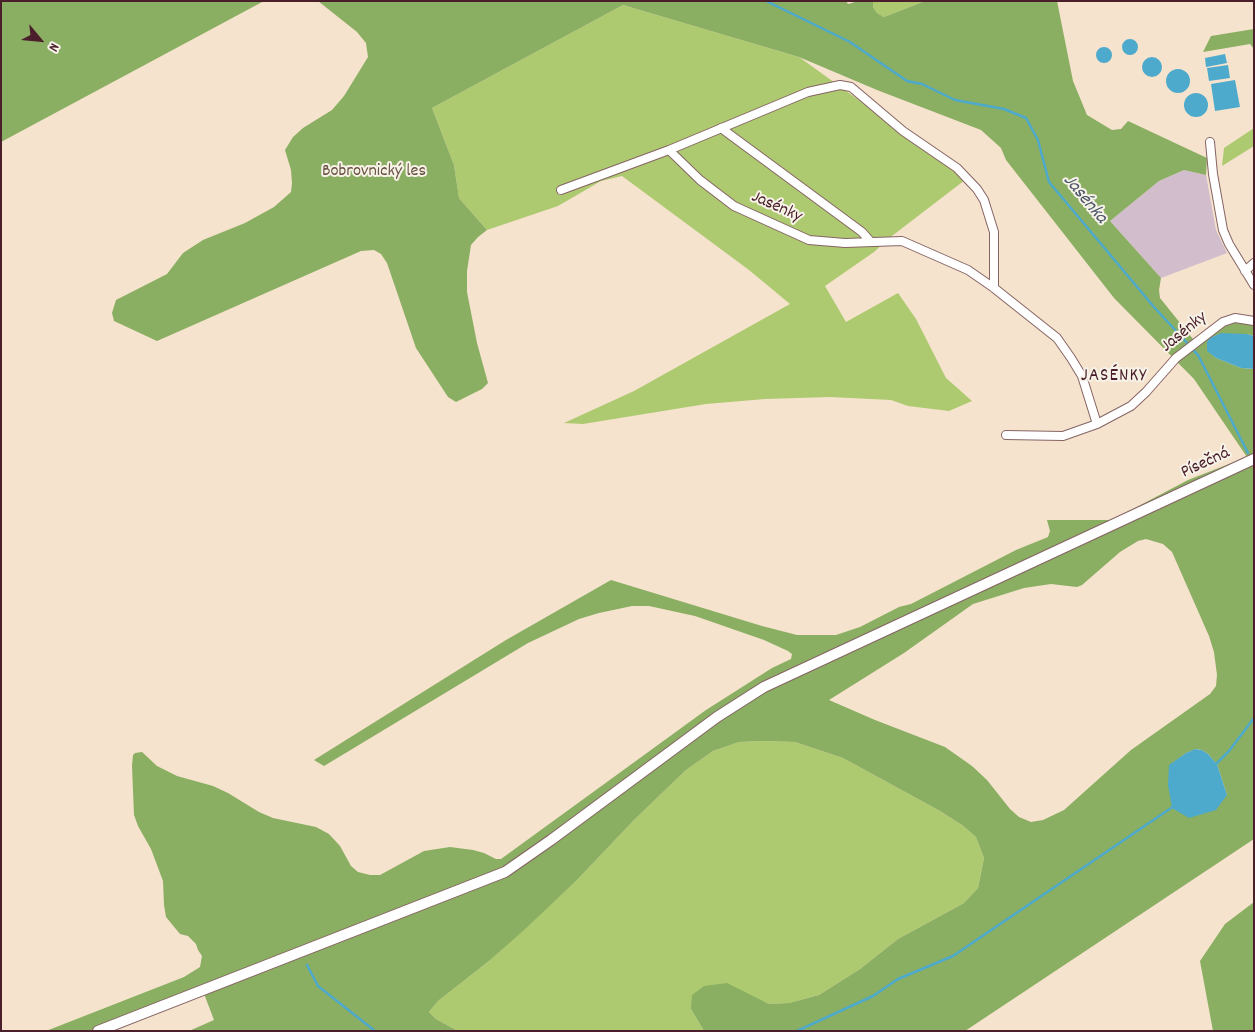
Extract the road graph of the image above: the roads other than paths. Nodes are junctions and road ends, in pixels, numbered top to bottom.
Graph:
1 (721, 128) junction
2 (1210, 142) dead end
3 (669, 150) junction
4 (561, 190) dead end
5 (870, 241) junction
6 (1254, 262) edge
7 (1245, 271) junction
8 (1254, 285) edge
9 (994, 288) junction
10 (1254, 321) edge
11 (1097, 424) junction
12 (1006, 435) dead end
13 (1254, 459) edge
14 (98, 1031) edge

1 - 3 street
1 - 5 street
1 - 9 street
2 - 7 street
3 - 4 street
3 - 5 street, Jasénky
5 - 9 street, Jasénky
6 - 7 street
7 - 8 street
9 - 11 street, Jasénky
10 - 11 street, Jasénky
11 - 12 street, Jasénky
13 - 14 street, Písečná

